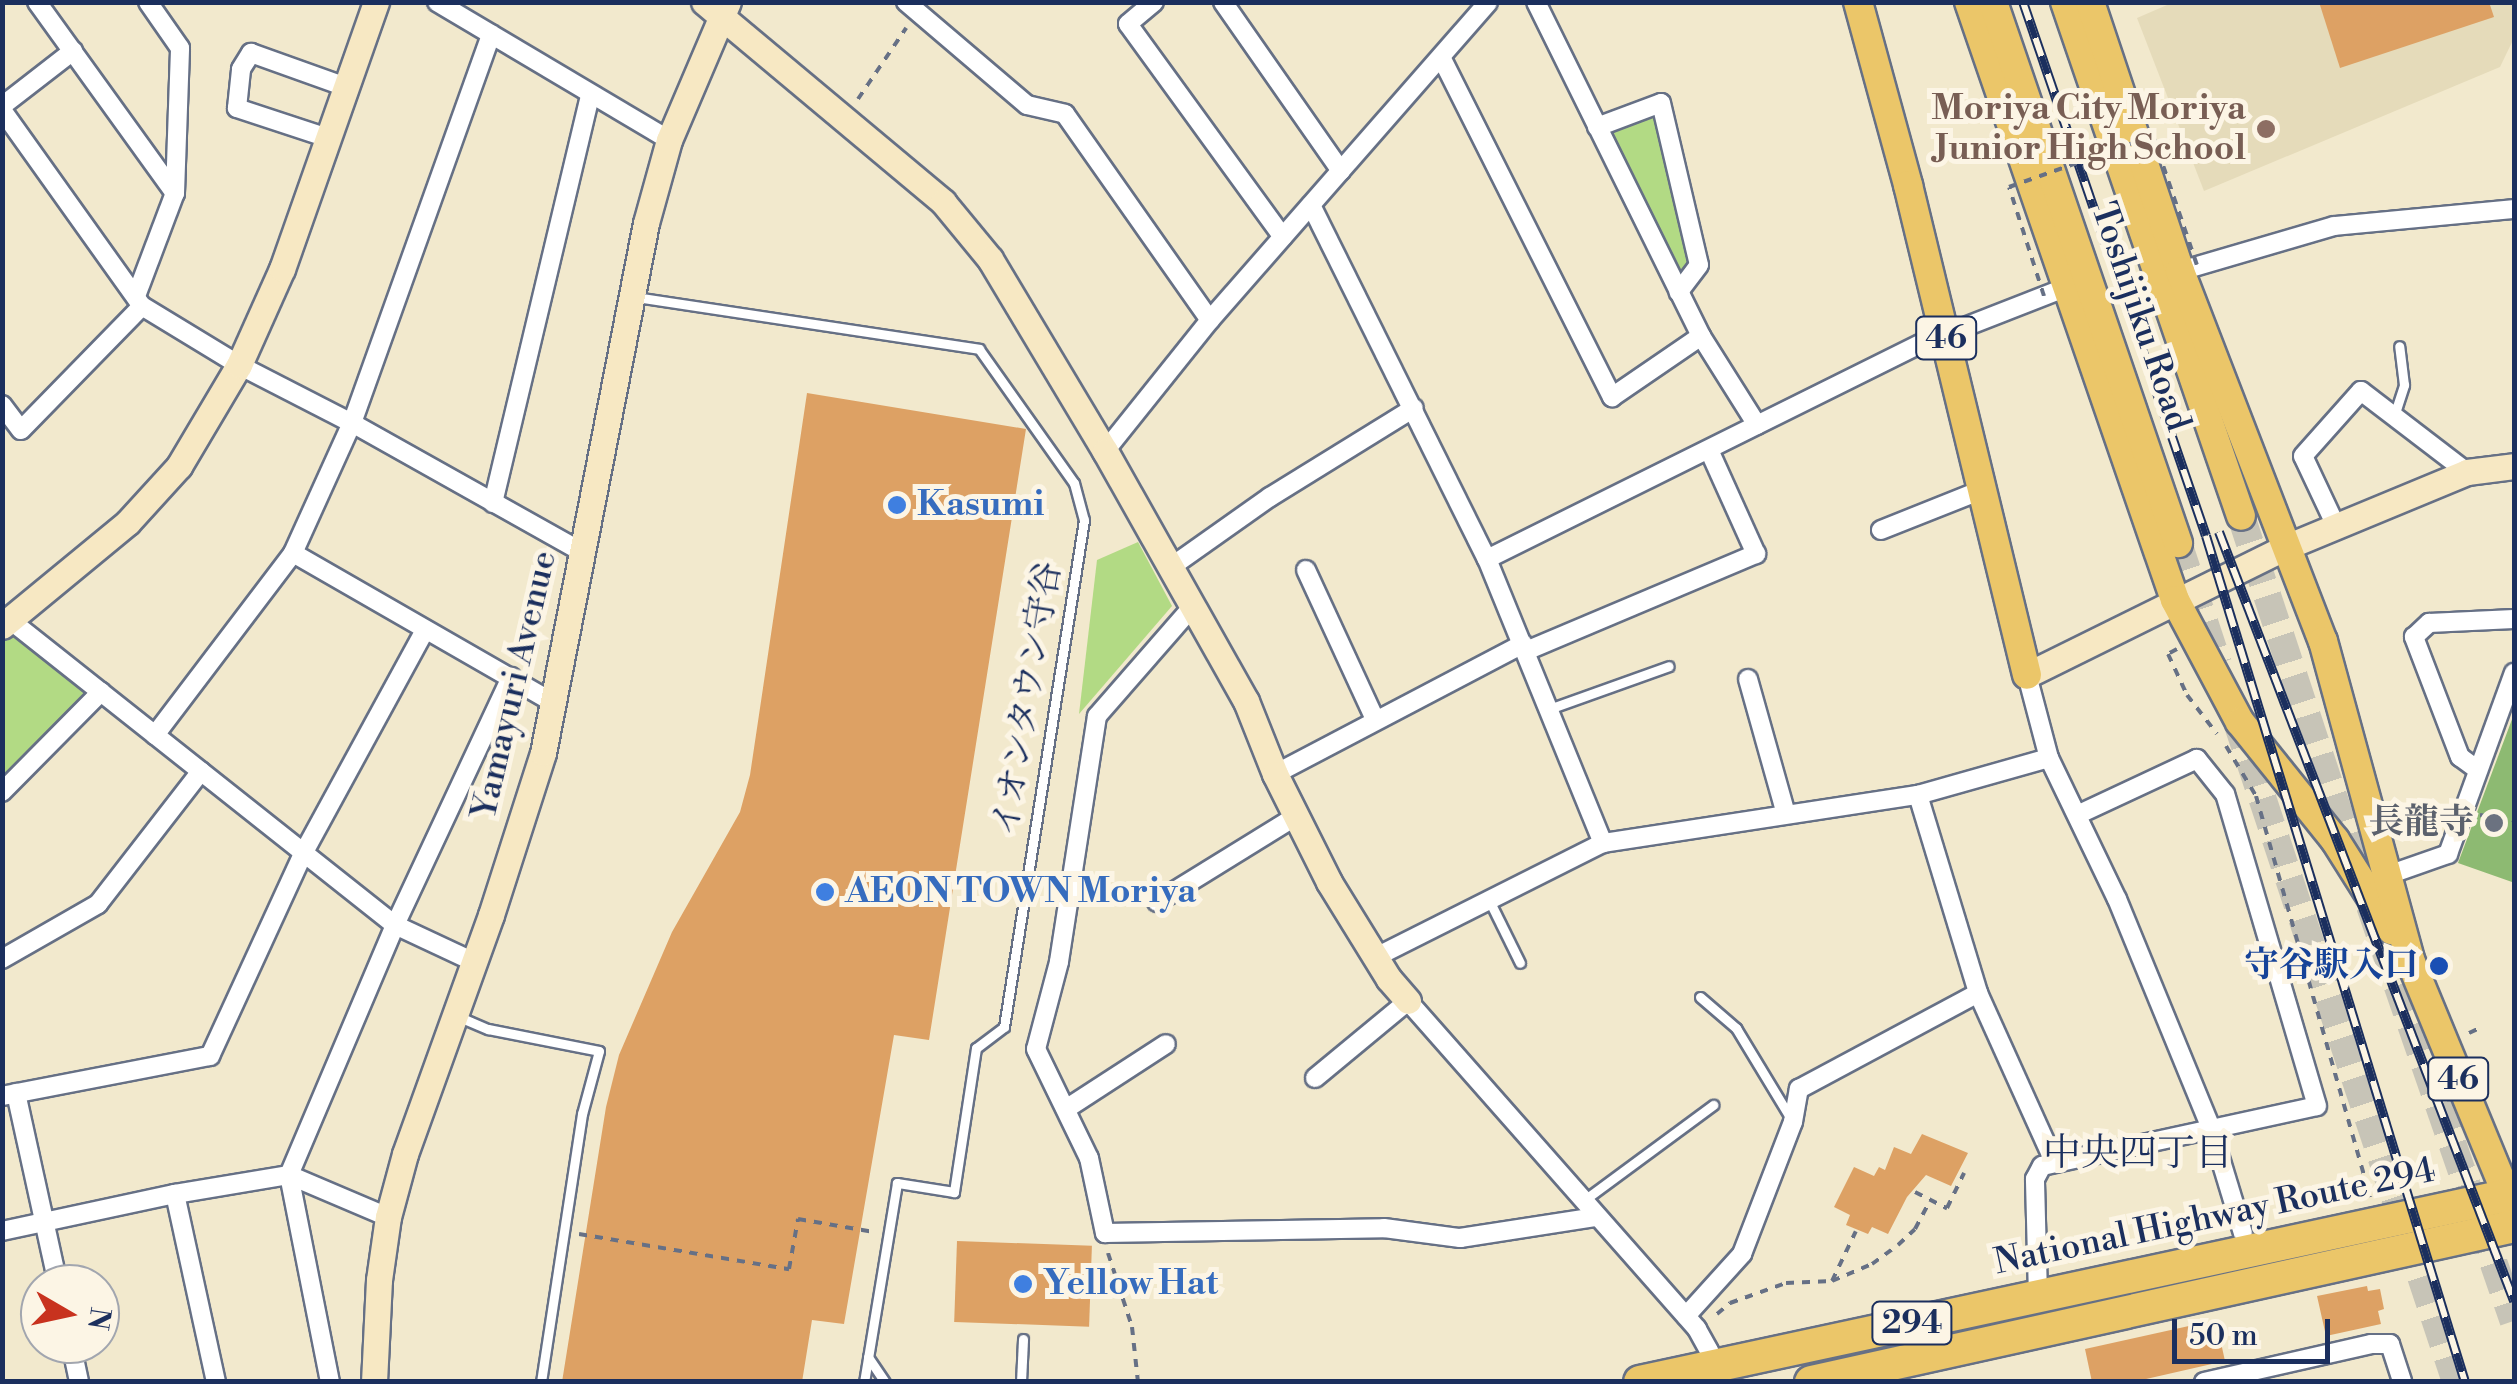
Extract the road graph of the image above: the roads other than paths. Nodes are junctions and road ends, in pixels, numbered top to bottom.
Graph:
1 (38, 2) edge
2 (148, 2) edge
3 (376, 2) edge
4 (437, 2) edge
5 (1154, 2) edge
6 (1223, 2) edge
7 (1488, 2) edge
8 (1536, 2) edge
9 (1858, 2) edge
10 (1968, 2) edge
11 (1993, 2) edge
12 (2065, 2) edge
13 (2090, 2) edge
14 (717, 7) edge
15 (911, 7) edge
16 (492, 34) junction
17 (72, 51) junction
18 (1441, 57) junction
19 (346, 87) junction
20 (590, 96) junction
21 (2, 108) edge
22 (1597, 126) junction
23 (328, 138) junction
24 (670, 140) junction
25 (1341, 170) junction
26 (175, 193) junction
27 (1311, 204) junction
28 (2514, 209) edge
29 (1283, 237) junction
30 (2189, 268) junction
31 (1679, 292) junction
32 (2055, 292) junction
33 (628, 296) junction
34 (139, 301) junction
35 (1210, 320) junction
36 (1701, 336) junction
37 (1946, 338) junction
38 (2399, 346) dead end
39 (239, 365) junction
40 (2, 405) edge
41 (1414, 408) junction
42 (2394, 416) junction
43 (352, 423) junction
44 (1757, 425) junction
45 (1105, 450) junction
46 (1710, 452) junction
47 (2514, 466) edge
48 (2467, 472) junction
49 (1984, 489) junction
50 (494, 503) junction
51 (2241, 516) tunnel mouth
52 (2336, 526) junction
53 (1881, 530) dead end
54 (2178, 542) tunnel mouth
55 (2286, 547) junction
56 (294, 552) junction
57 (582, 552) junction
58 (1487, 559) junction
59 (1171, 568) junction
60 (1306, 570) dead end
61 (2176, 600) junction
62 (1192, 606) junction
63 (2514, 619) edge
64 (6, 623) edge
65 (425, 630) junction
66 (1524, 647) junction
67 (1669, 666) dead end
68 (2514, 673) edge
69 (2027, 675) junction
70 (511, 677) junction
71 (1748, 679) dead end
72 (101, 692) junction
73 (554, 703) junction
74 (1549, 709) junction
75 (1374, 719) junction
76 (155, 735) junction
77 (2049, 758) junction
78 (2478, 770) junction
79 (201, 771) junction
80 (1275, 774) junction
81 (2, 792) edge
82 (1918, 795) junction
83 (1786, 814) junction
84 (2077, 815) junction
85 (1296, 816) junction
86 (1603, 843) junction
87 (304, 852) junction
88 (2388, 875) junction
89 (1488, 898) junction
90 (1156, 902) dead end
91 (395, 925) junction
92 (1378, 956) junction
93 (2, 959) edge
94 (474, 962) junction
95 (2411, 962) junction
96 (1520, 963) dead end
97 (1978, 993) junction
98 (1700, 997) dead end
99 (1408, 1001) junction
100 (455, 1015) junction
101 (1166, 1044) dead end
102 (1315, 1078) dead end
103 (9, 1094) edge
104 (1713, 1105) dead end
105 (1066, 1109) junction
106 (1794, 1122) junction
107 (2212, 1128) junction
108 (2054, 1161) junction
109 (288, 1176) junction
110 (175, 1194) junction
111 (1583, 1201) junction
112 (2513, 1207) edge
113 (1596, 1216) junction
114 (388, 1217) junction
115 (44, 1222) junction
116 (2, 1231) edge
117 (2243, 1233) dead end
118 (53, 1264) edge
119 (2038, 1296) junction
120 (1691, 1322) junction
121 (1023, 1339) dead end
122 (868, 1357) junction
123 (1708, 1374) edge
124 (216, 1382) edge
125 (330, 1382) edge
126 (374, 1382) edge
127 (541, 1382) edge
128 (864, 1382) edge
129 (885, 1382) edge
130 (1021, 1382) edge
131 (1640, 1382) edge
132 (1811, 1382) edge
133 (2204, 1382) edge
134 (2402, 1382) edge

1 - 17 street
2 - 26 street
3 - 19 street
4 - 16 street
5 - 29 street
6 - 25 street
7 - 18 street
8 - 22 street
9 - 37 main road, 46
10 - 32 main road, 46
11 - 54 main road, Toshijiku Road
12 - 51 main road, Toshijiku Road
13 - 30 main road, 46
14 - 24 street, Yamayuri Avenue
14 - 45 street
15 - 35 street
16 - 20 street
16 - 43 street
17 - 21 street
17 - 26 street
18 - 25 street
18 - 36 street
19 - 23 street
19 - 23 street
20 - 24 street
20 - 50 street
21 - 34 street
22 - 31 street
22 - 31 street
23 - 39 street
24 - 33 street, Yamayuri Avenue
25 - 27 street
26 - 34 street
27 - 29 street
27 - 41 street
28 - 30 street
29 - 35 street
30 - 55 main road, 46
31 - 36 street
32 - 37 street
32 - 61 main road, 46
33 - 57 street, Yamayuri Avenue
33 - 122 lane, イオンタウン守谷
34 - 39 street
34 - 40 street
35 - 45 street
36 - 44 street
37 - 44 street
37 - 49 main road, 46
38 - 42 lane
39 - 43 street
39 - 64 street
41 - 58 street
41 - 59 street
42 - 48 street
42 - 52 street
43 - 50 street
43 - 56 street
44 - 46 street
45 - 59 street
46 - 58 street
46 - 66 street
47 - 48 street
48 - 52 street
49 - 53 street
49 - 69 main road, 46
50 - 57 street
52 - 55 street
55 - 61 street
55 - 88 main road, 46
56 - 65 street
56 - 76 street
57 - 73 street, Yamayuri Avenue
58 - 66 street
59 - 62 street
60 - 75 street
61 - 69 street
61 - 95 main road, 46
62 - 80 street
62 - 105 street
63 - 78 street
64 - 72 street
65 - 70 street
65 - 87 street
66 - 74 street
66 - 75 street
67 - 74 lane
68 - 78 street
69 - 77 street
70 - 73 street
70 - 91 street
71 - 83 street
72 - 76 street
72 - 81 street
73 - 94 street, Yamayuri Avenue
74 - 86 street
75 - 80 street
76 - 79 street
77 - 82 street
77 - 84 street
78 - 88 street
79 - 87 street
79 - 93 street
80 - 85 street
82 - 83 street
82 - 97 street
83 - 86 street
84 - 107 street
84 - 107 street
85 - 90 street
85 - 92 street
86 - 89 street
87 - 91 street
87 - 103 street
88 - 95 main road, 46
89 - 92 street
89 - 96 lane
91 - 94 street
91 - 109 street
92 - 99 street
94 - 100 street, Yamayuri Avenue
95 - 112 main road, 46
97 - 106 street
97 - 108 street
98 - 106 lane
99 - 102 street
99 - 111 street
100 - 114 street, Yamayuri Avenue
100 - 127 lane
101 - 105 street
103 - 115 street
104 - 111 lane
105 - 113 street
106 - 120 street
107 - 108 street
107 - 117 street
108 - 119 street
109 - 110 street
109 - 114 street
109 - 125 street
110 - 115 street
110 - 124 street
111 - 113 street
112 - 119 highway, National Highway Route 294 / 294
112 - 132 highway, National Highway Route 294 / 294
113 - 120 street
114 - 126 street, Yamayuri Avenue
115 - 116 street
115 - 118 street
119 - 123 highway, National Highway Route 294 / 294
120 - 123 street
121 - 130 lane
122 - 128 lane, イオンタウン守谷
122 - 129 lane
123 - 131 highway, National Highway Route 294 / 294
133 - 134 street

